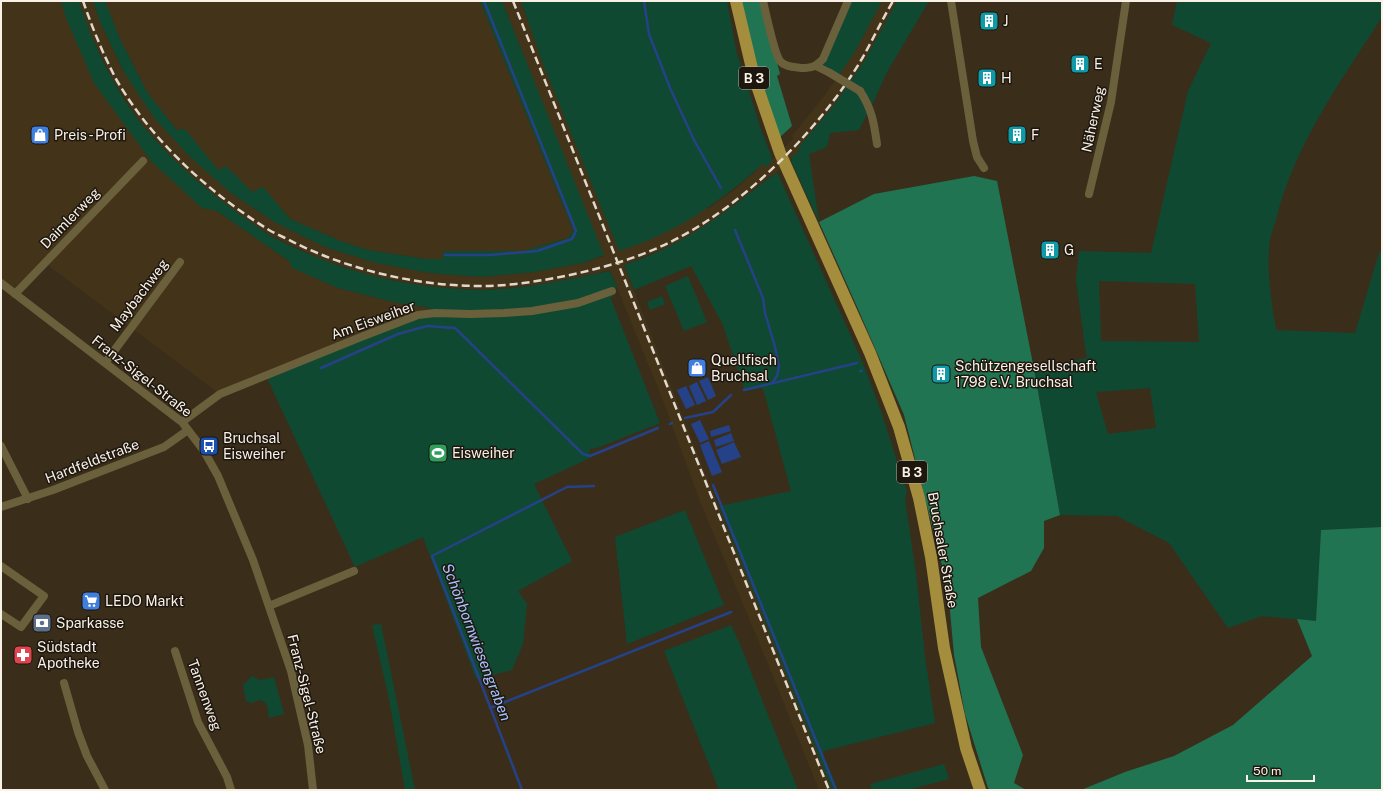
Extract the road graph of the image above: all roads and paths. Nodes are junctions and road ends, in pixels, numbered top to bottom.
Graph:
1 (736, 1) edge
2 (763, 1) edge
3 (848, 1) edge
4 (951, 1) edge
5 (1126, 1) edge
6 (816, 66) junction
7 (877, 144) dead end
8 (143, 161) dead end
9 (984, 168) dead end
10 (1089, 194) dead end
11 (180, 262) dead end
12 (1, 283) edge
13 (612, 291) dead end
14 (15, 294) junction
15 (105, 363) junction
16 (182, 422) junction
17 (188, 430) junction
18 (1, 446) edge
19 (28, 499) junction
20 (1, 507) edge
21 (1, 566) edge
22 (354, 571) dead end
23 (269, 606) junction
24 (1, 614) edge
25 (175, 652) dead end
26 (64, 683) dead end
27 (105, 790) edge
28 (231, 790) edge
29 (313, 790) edge
30 (980, 790) edge

1 - 30 main road, Bruchsaler Straße / B 3
2 - 6 street
3 - 6 street
4 - 9 street
5 - 10 street, Näherweg
6 - 7 street, bridge
8 - 14 street, Daimlerweg
11 - 15 street, Maybachweg
12 - 14 street, Franz-Sigel-Straße
13 - 16 street, Am Eisweiher
14 - 15 street, Franz-Sigel-Straße
15 - 16 street, Franz-Sigel-Straße
16 - 17 street, Franz-Sigel-Straße
17 - 19 street, Hardfeldstraße
17 - 23 street, Franz-Sigel-Straße
18 - 19 street
19 - 20 street, Hardfeldstraße
21 - 24 street
22 - 23 street
23 - 29 street, Franz-Sigel-Straße
25 - 28 street, Tannenweg
26 - 27 street

